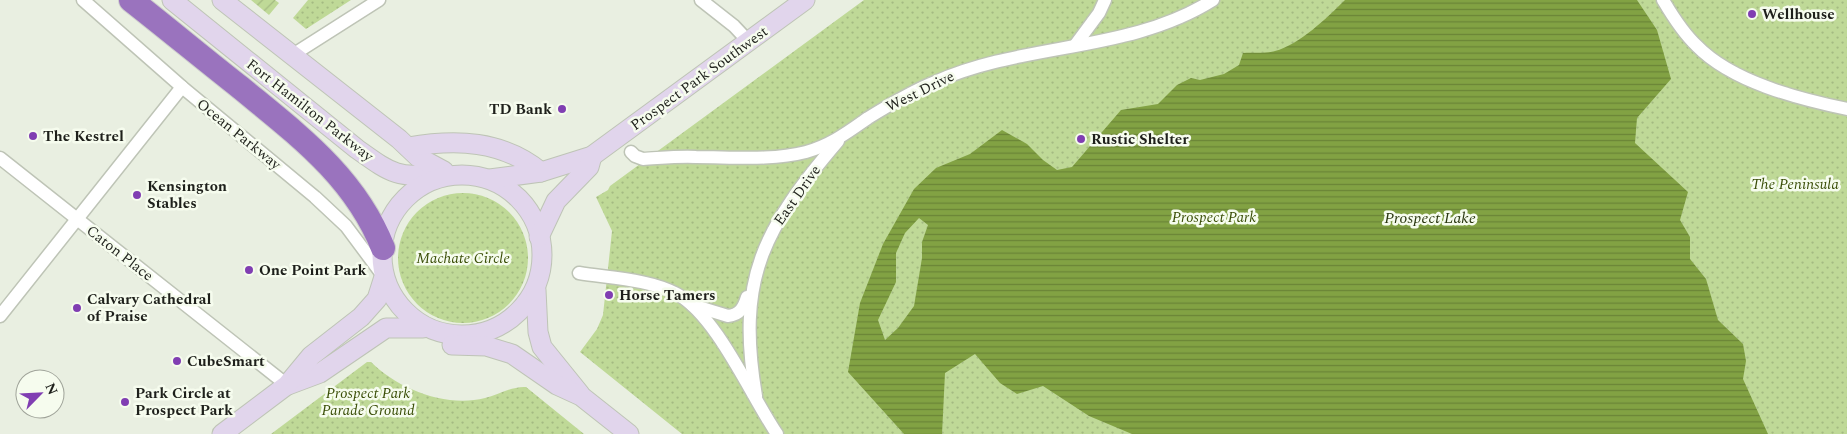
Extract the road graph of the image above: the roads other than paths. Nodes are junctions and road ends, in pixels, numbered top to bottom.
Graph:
1 (83, 0) edge
2 (131, 0) edge
3 (172, 0) edge
4 (222, 0) edge
5 (379, 0) edge
6 (701, 0) edge
7 (805, 0) edge
8 (1105, 0) edge
9 (1213, 0) edge
10 (1663, 0) edge
11 (749, 42) junction
12 (1076, 44) junction
13 (291, 56) junction
14 (182, 87) junction
15 (1847, 109) edge
16 (839, 139) junction
17 (408, 147) junction
18 (508, 150) junction
19 (631, 152) dead end
20 (592, 156) junction
21 (0, 158) edge
22 (444, 171) junction
23 (541, 172) junction
24 (463, 174) junction
25 (490, 179) junction
26 (76, 219) junction
27 (539, 238) junction
28 (383, 248) junction
29 (579, 273) dead end
30 (384, 277) junction
31 (752, 284) junction
32 (536, 290) junction
33 (690, 304) junction
34 (0, 316) edge
35 (423, 328) junction
36 (287, 385) junction
37 (581, 396) junction
38 (756, 396) junction
39 (222, 434) edge
40 (629, 434) edge
41 (777, 434) edge

1 - 14 street, Ocean Parkway
2 - 28 highway
3 - 22 main road, Fort Hamilton Parkway
4 - 13 main road
5 - 13 street
6 - 11 street
7 - 11 main road, Prospect Park Southwest
8 - 12 street
9 - 12 street, West Drive
10 - 15 street
11 - 20 main road, Prospect Park Southwest
12 - 16 street, West Drive
13 - 17 main road
14 - 26 street
14 - 30 street, Ocean Parkway
16 - 19 street, West Drive
16 - 31 street, East Drive
17 - 18 main road
17 - 22 main road
18 - 23 main road
18 - 25 main road
20 - 23 main road, Prospect Park Southwest
20 - 27 main road, Prospect Park Southwest
21 - 26 street, Caton Place
22 - 24 main road, Fort Hamilton Parkway
23 - 25 main road, Prospect Park Southwest
24 - 25 main road
24 - 28 main road
25 - 27 main road
26 - 34 street
26 - 36 street, Caton Place
27 - 32 main road
28 - 30 main road
29 - 33 street, East Drive
30 - 35 main road
30 - 36 main road
31 - 33 street, East Drive
31 - 38 street, East Drive
32 - 35 main road
32 - 37 main road
33 - 38 street, East Drive
35 - 36 main road
35 - 37 main road
36 - 39 main road
37 - 40 main road
38 - 41 street, East Drive

